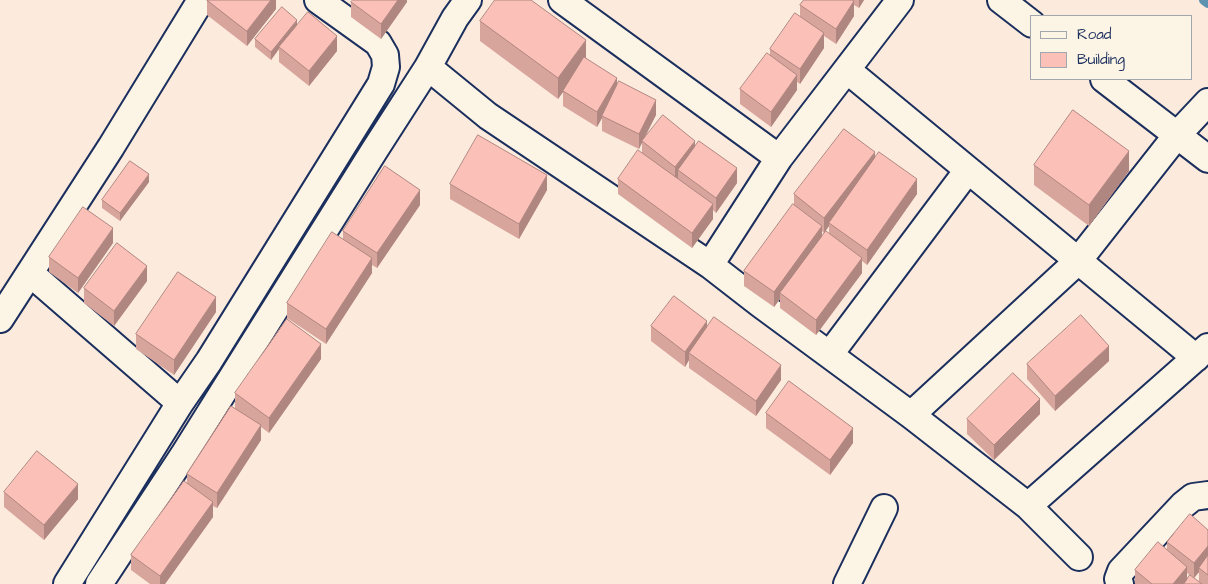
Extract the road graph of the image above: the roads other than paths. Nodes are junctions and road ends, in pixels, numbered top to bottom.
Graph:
1 (201, 0) edge
2 (318, 0) edge
3 (468, 0) edge
4 (562, 0) edge
5 (900, 0) edge
6 (1001, 0) edge
7 (1030, 22) edge
8 (428, 67) junction
9 (847, 70) junction
10 (1105, 80) edge
11 (1208, 102) edge
12 (1177, 135) junction
13 (779, 158) junction
14 (1208, 159) edge
15 (968, 170) junction
16 (1078, 261) junction
17 (710, 265) junction
18 (30, 273) junction
19 (0, 319) edge
20 (1202, 353) edge
21 (830, 354) junction
22 (180, 403) junction
23 (911, 415) junction
24 (1208, 496) edge
25 (1028, 506) junction
26 (884, 508) dead end
27 (1079, 557) dead end
28 (67, 584) edge
29 (99, 584) edge
30 (847, 584) edge
31 (1120, 584) edge

1 - 18 street
2 - 22 street
3 - 8 street
4 - 13 street
5 - 9 street
6 - 7 street
8 - 17 street
8 - 29 street
9 - 13 street
9 - 15 street
10 - 12 street
11 - 12 street
12 - 14 street
12 - 16 street
13 - 17 street
15 - 16 street
15 - 21 street
16 - 20 street
16 - 23 street
17 - 21 street
18 - 19 street
18 - 22 street
20 - 25 street
21 - 23 street
22 - 28 street
23 - 25 street
24 - 31 street
25 - 27 street
26 - 30 street

